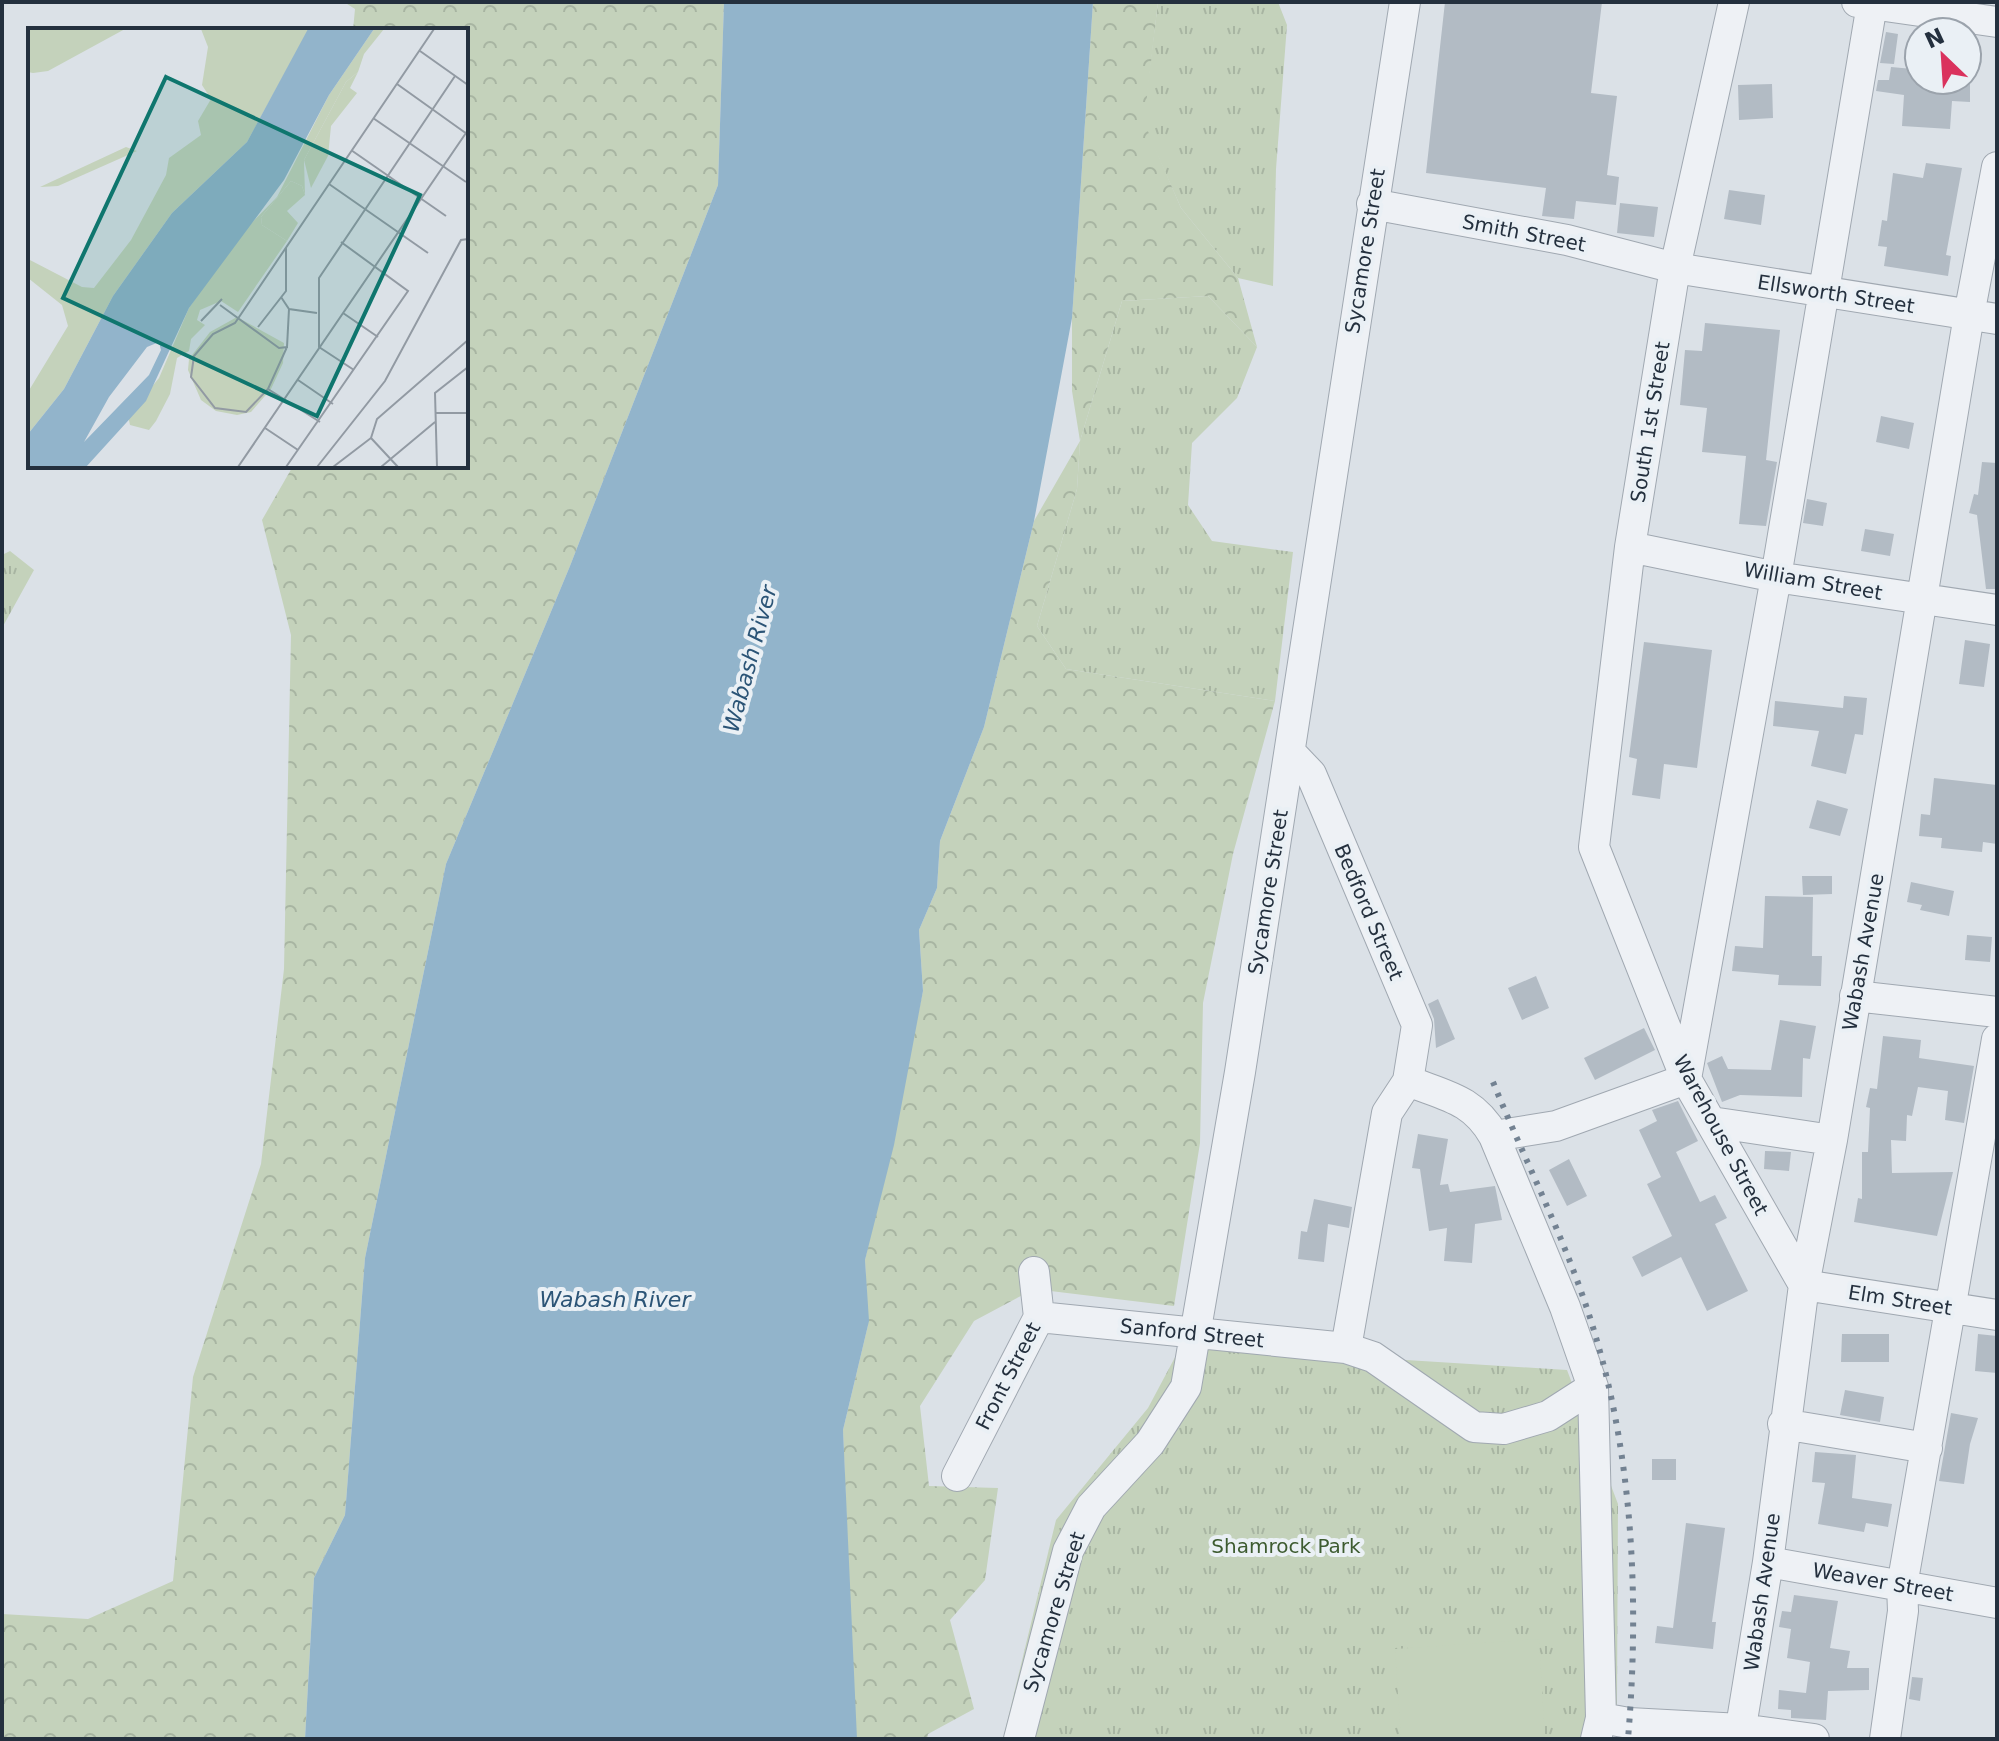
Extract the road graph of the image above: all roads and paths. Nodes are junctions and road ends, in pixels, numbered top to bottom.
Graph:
1 (1405, 2) edge
2 (1734, 2) edge
3 (1865, 3) edge
4 (1997, 22) edge
5 (1997, 167) edge
6 (1372, 204) junction
7 (1675, 268) junction
8 (1824, 292) junction
9 (1983, 317) edge
10 (1630, 547) junction
11 (1776, 577) junction
12 (1923, 600) junction
13 (1997, 610) edge
14 (1290, 752) junction
15 (1594, 847) joint
16 (1855, 996) junction
17 (1997, 1012) edge
18 (1997, 1039) edge
19 (1686, 1079) junction
20 (1408, 1081) junction
21 (1711, 1122) junction
22 (1494, 1136) junction
23 (1832, 1140) junction
24 (1034, 1272) dead end
25 (1804, 1285) junction
26 (1952, 1308) junction
27 (1997, 1315) edge
28 (1039, 1317) junction
29 (1194, 1335) junction
30 (1346, 1348) junction
31 (1593, 1387) junction
32 (1548, 1416) junction
33 (1783, 1424) junction
34 (1927, 1448) junction
35 (1596, 1451) junction
36 (957, 1476) dead end
37 (1768, 1562) junction
38 (1902, 1586) junction
39 (1997, 1603) edge
40 (1598, 1728) edge
41 (1740, 1734) edge
42 (1019, 1739) edge
43 (1814, 1739) edge
44 (1885, 1739) edge

1 - 6 street, Sycamore Street
2 - 7 street, South 1st Street
3 - 4 street
3 - 8 street
5 - 9 street, Wabash Avenue
6 - 7 street, Smith Street
6 - 14 street, Sycamore Street
7 - 8 street, Ellsworth Street
7 - 10 street, South 1st Street
8 - 9 street, Ellsworth Street
8 - 11 street
9 - 12 street, Wabash Avenue
10 - 11 street, William Street
10 - 15 street, South 1st Street
11 - 12 street, William Street
11 - 19 street
12 - 13 street, William Street
12 - 16 street, Wabash Avenue
14 - 20 street, Bedford Street
14 - 29 street, Sycamore Street
15 - 19 street, Warehouse Street
16 - 17 street
16 - 23 street, Wabash Avenue
18 - 26 street
19 - 21 street, Warehouse Street
19 - 22 street
20 - 22 street
20 - 30 street, Bedford Street
21 - 23 street
21 - 25 street, Warehouse Street
22 - 31 street
23 - 25 street, Wabash Avenue
24 - 28 street, Front Street
25 - 26 street, Elm Street
25 - 33 street, Wabash Avenue
26 - 27 street, Elm Street
26 - 34 street
28 - 29 street, Sanford Street
28 - 36 street, Front Street
29 - 30 street, Sanford Street
29 - 42 street, Sycamore Street
30 - 32 street, Sanford Street
31 - 32 street, Sanford Street
31 - 35 street
32 - 35 street
33 - 34 street
33 - 37 street, Wabash Avenue
34 - 38 street
35 - 40 street
37 - 38 street, Weaver Street
37 - 41 street, Wabash Avenue
38 - 39 street, Weaver Street
38 - 44 street
40 - 41 street
41 - 43 street

